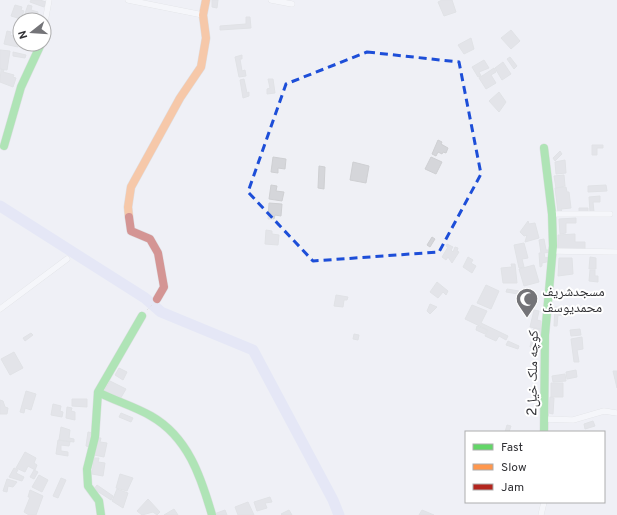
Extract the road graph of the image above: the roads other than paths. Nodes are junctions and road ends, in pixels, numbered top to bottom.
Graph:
1 (49, 0) edge
2 (128, 0) edge
3 (206, 0) edge
4 (271, 0) edge
5 (292, 4) dead end
6 (47, 12) edge
7 (203, 15) junction
8 (37, 52) edge
9 (4, 146) dead end
10 (544, 148) dead end
11 (552, 214) junction
12 (610, 214) dead end
13 (552, 251) junction
14 (616, 252) edge
15 (68, 259) dead end
16 (157, 299) road end
17 (0, 309) edge
18 (142, 316) road end
19 (98, 392) junction
20 (617, 413) edge
21 (544, 419) junction
22 (544, 431) edge
23 (544, 503) edge
24 (101, 515) edge
25 (212, 515) edge
26 (541, 515) edge

1 - 6 street
2 - 7 street
3 - 7 street
4 - 5 street
7 - 16 street
8 - 9 street
10 - 11 street, کوچه ملک خیل2
11 - 12 street
11 - 13 street, کوچه ملک خیل2
13 - 14 street
13 - 21 street, کوچه ملک خیل2
15 - 17 street
18 - 19 street
19 - 24 street
19 - 25 street
20 - 21 street
21 - 22 street, کوچه ملک خیل2
23 - 26 street

